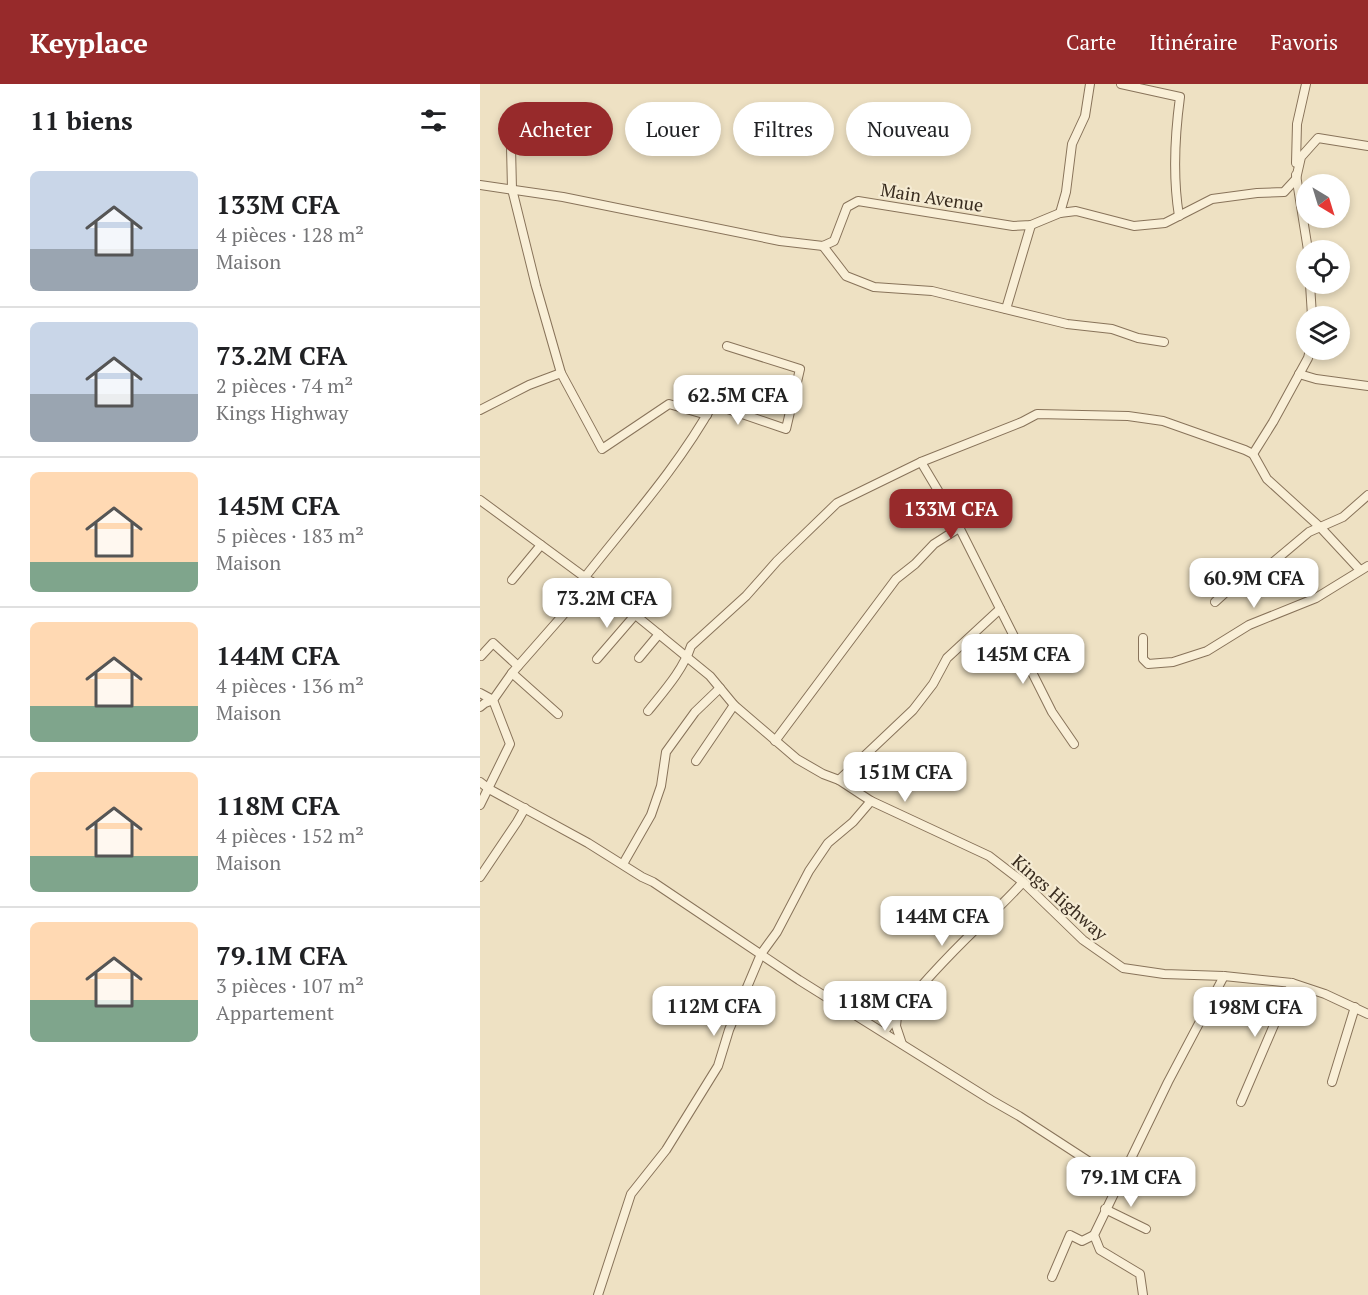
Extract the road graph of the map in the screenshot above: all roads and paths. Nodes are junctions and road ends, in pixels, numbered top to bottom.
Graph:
1 (1090, 84) edge
2 (1121, 84) edge
3 (1306, 84) edge
4 (1368, 146) edge
5 (511, 156) edge
6 (1296, 174) edge
7 (1297, 174) edge
8 (1296, 179) edge
9 (480, 185) edge
10 (512, 189) junction
11 (1060, 213) junction
12 (1179, 216) junction
13 (1031, 225) junction
14 (823, 246) junction
15 (1006, 309) junction
16 (1164, 342) dead end
17 (727, 346) dead end
18 (1307, 360) edge
19 (561, 373) junction
20 (1299, 374) junction
21 (1368, 386) edge
22 (480, 410) edge
23 (707, 415) junction
24 (1253, 454) junction
25 (921, 462) junction
26 (1368, 495) edge
27 (480, 500) edge
28 (959, 528) junction
29 (1321, 528) junction
30 (541, 545) junction
31 (1368, 566) edge
32 (1360, 570) junction
33 (512, 580) dead end
34 (588, 580) junction
35 (1215, 602) dead end
36 (1000, 609) junction
37 (635, 615) junction
38 (659, 634) junction
39 (1143, 638) dead end
40 (481, 656) edge
41 (687, 657) junction
42 (597, 658) dead end
43 (639, 658) dead end
44 (515, 670) junction
45 (720, 688) junction
46 (480, 693) edge
47 (493, 700) junction
48 (734, 705) junction
49 (480, 707) edge
50 (648, 711) dead end
51 (558, 714) dead end
52 (775, 741) junction
53 (1074, 744) dead end
54 (696, 761) dead end
55 (839, 780) junction
56 (480, 782) edge
57 (489, 789) junction
58 (871, 801) junction
59 (480, 805) edge
60 (525, 808) junction
61 (623, 864) junction
62 (480, 877) edge
63 (1023, 882) junction
64 (761, 954) junction
65 (1224, 976) junction
66 (1292, 984) junction
67 (1355, 1007) junction
68 (897, 1014) junction
69 (1368, 1014) edge
70 (884, 1032) junction
71 (902, 1044) junction
72 (1332, 1082) dead end
73 (1241, 1102) dead end
74 (1119, 1182) junction
75 (1105, 1209) junction
76 (1146, 1229) dead end
77 (1094, 1235) junction
78 (1052, 1277) dead end
79 (598, 1295) edge
80 (1143, 1295) edge

1 - 11 street
2 - 12 street
3 - 6 street
4 - 7 street
5 - 10 street
8 - 12 street, Main Avenue
9 - 10 street
10 - 14 street
10 - 19 street
11 - 12 street, Main Avenue
11 - 13 street, Main Avenue
13 - 14 street, Main Avenue
13 - 15 street
14 - 15 street
15 - 16 street
17 - 23 street
18 - 20 street
19 - 22 street
19 - 23 street
20 - 21 street
20 - 24 street
23 - 34 street
24 - 25 street
24 - 29 street
25 - 28 street
25 - 41 street
26 - 29 street
27 - 30 street, Kings Highway
28 - 36 street
28 - 52 street
29 - 32 street
29 - 35 street
30 - 33 street
30 - 34 street, Kings Highway
31 - 32 street
32 - 39 street
34 - 37 street, Kings Highway
34 - 44 street
36 - 53 street
36 - 55 street
37 - 38 street, Kings Highway
37 - 42 street
38 - 41 street, Kings Highway
38 - 43 street
40 - 44 street
41 - 45 street, Kings Highway
41 - 50 street
44 - 47 street
44 - 51 street
45 - 48 street, Kings Highway
45 - 61 street
46 - 47 street
47 - 49 street
47 - 57 street
48 - 52 street, Kings Highway
48 - 54 street
52 - 55 street, Kings Highway
55 - 58 street, Kings Highway
56 - 57 street
57 - 59 street
57 - 60 street
58 - 63 street, Kings Highway
58 - 64 street
60 - 61 street
60 - 62 street
61 - 64 street
63 - 65 street, Kings Highway
63 - 68 street
64 - 70 street
64 - 79 street
65 - 66 street, Kings Highway
65 - 74 street
66 - 67 street, Kings Highway
66 - 73 street
67 - 69 street, Kings Highway
67 - 72 street
68 - 70 street
68 - 71 street
70 - 71 street
71 - 74 street
74 - 75 street
75 - 76 street
75 - 77 street
77 - 78 street
77 - 80 street

